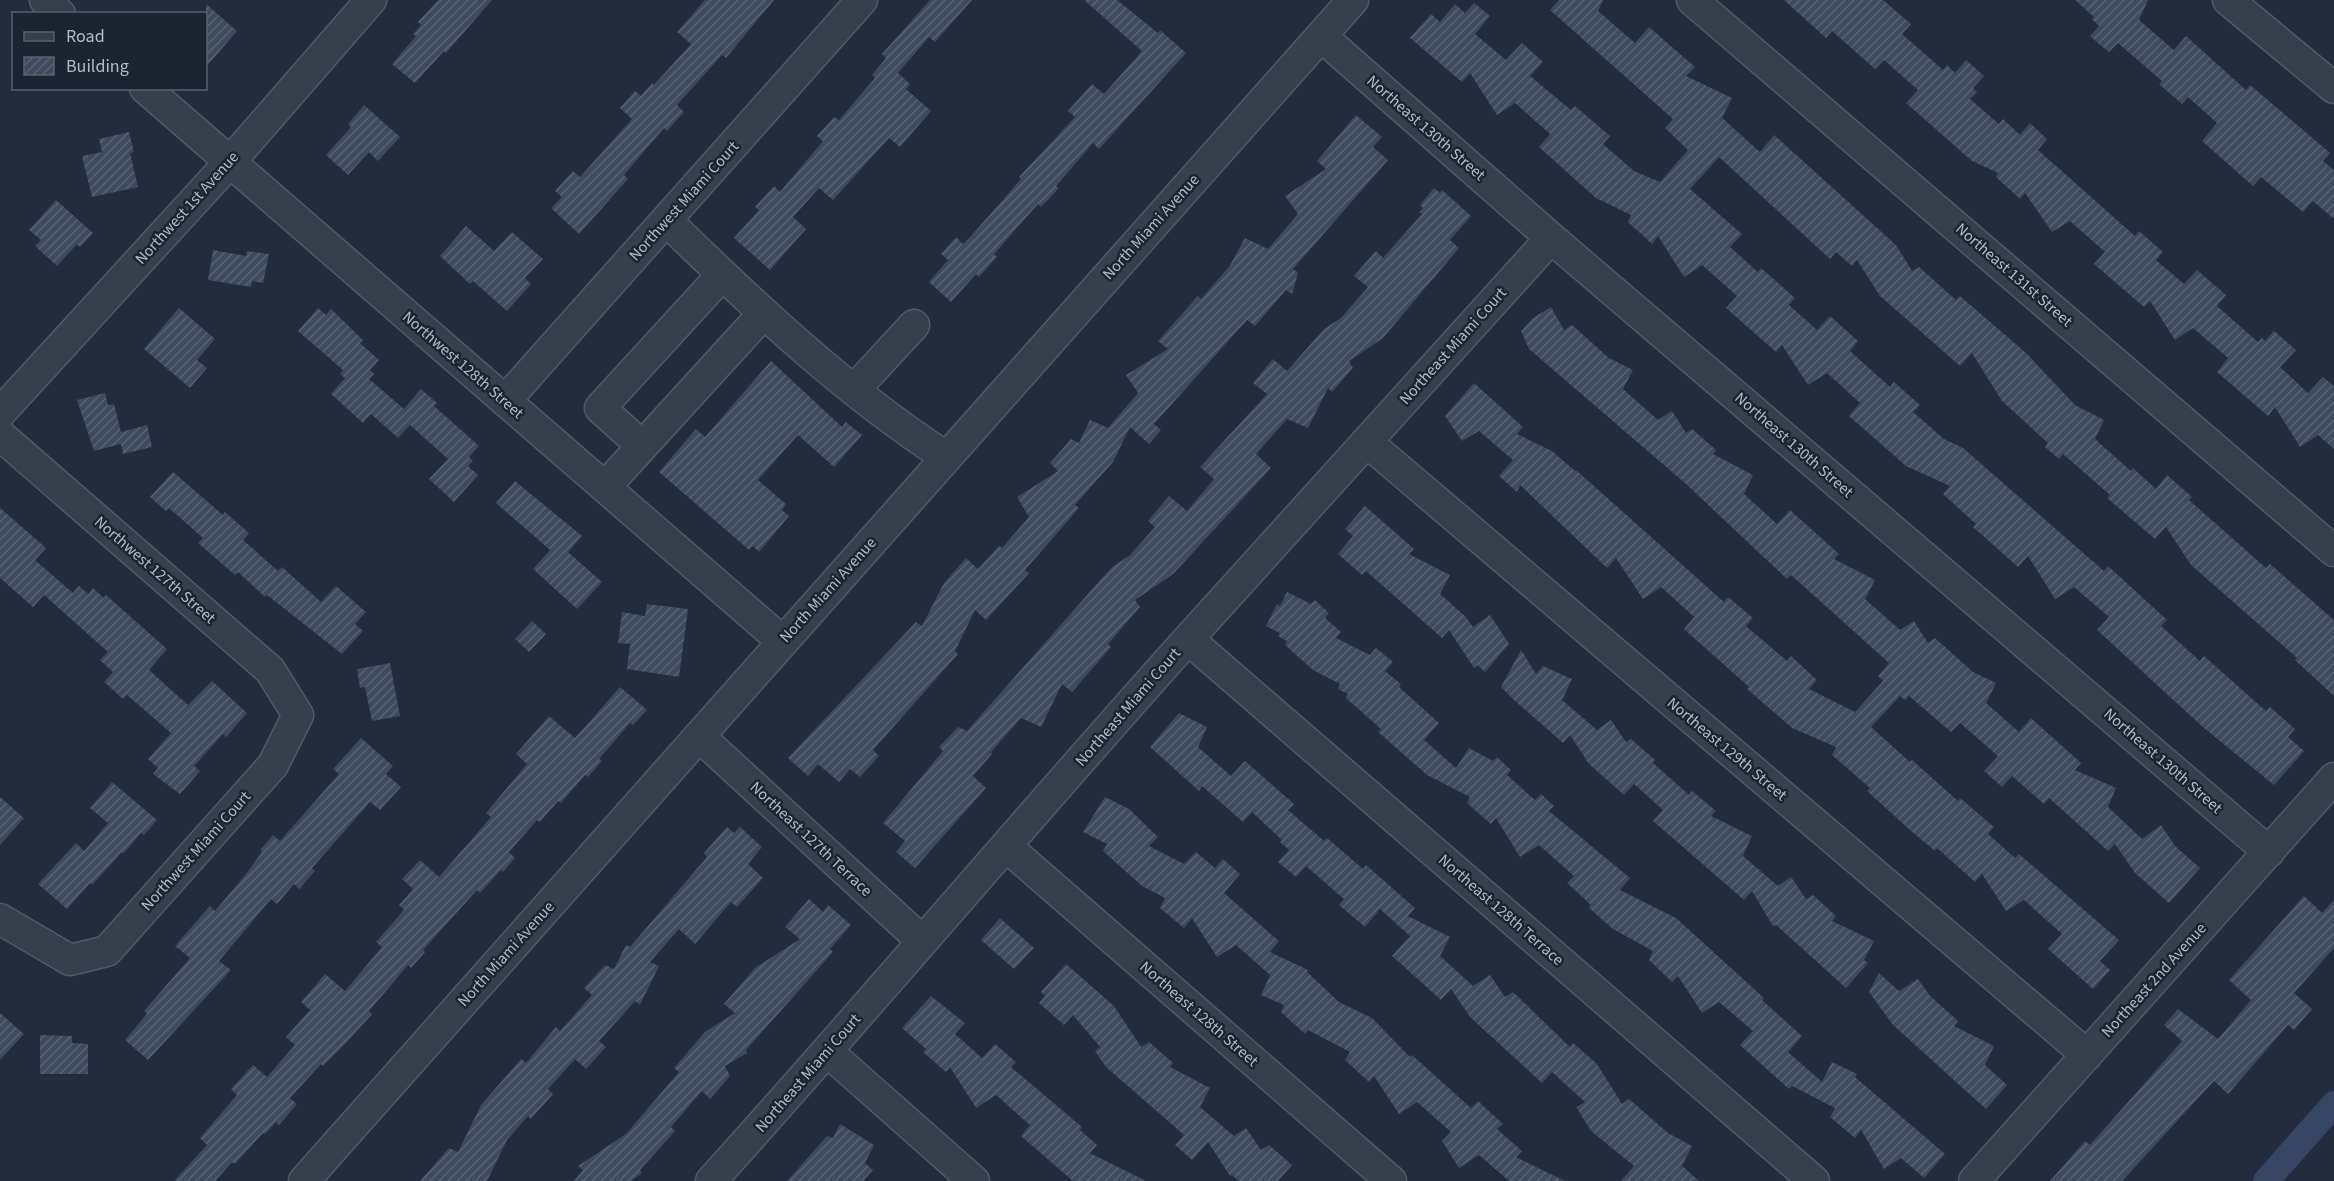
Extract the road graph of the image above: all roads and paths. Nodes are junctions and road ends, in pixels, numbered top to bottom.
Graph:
1 (45, 0) edge
2 (371, 0) edge
3 (862, 0) edge
4 (1353, 0) edge
5 (1692, 0) edge
6 (2228, 0) edge
7 (58, 12) edge
8 (1321, 36) junction
9 (2334, 88) edge
10 (147, 90) edge
11 (229, 163) junction
12 (666, 220) junction
13 (1551, 238) junction
14 (722, 275) junction
15 (764, 313) junction
16 (914, 325) dead end
17 (855, 390) junction
18 (505, 401) junction
19 (0, 413) edge
20 (0, 435) edge
21 (1367, 442) junction
22 (642, 446) junction
23 (946, 457) junction
24 (605, 487) junction
25 (2334, 551) edge
26 (1188, 639) junction
27 (782, 641) junction
28 (298, 716) joint
29 (699, 736) junction
30 (2334, 778) edge
31 (1007, 847) junction
32 (2269, 852) junction
33 (0, 919) edge
34 (922, 941) junction
35 (828, 1052) junction
36 (2087, 1055) junction
37 (304, 1181) edge
38 (711, 1181) edge
39 (974, 1181) edge
40 (1391, 1181) edge
41 (1814, 1181) edge
42 (1974, 1181) edge

1 - 7 street
2 - 11 street, Northwest 1st Avenue
3 - 12 street, Northwest Miami Court
4 - 8 street, North Miami Avenue
5 - 25 street, Northeast 131st Street
6 - 9 street
8 - 13 street, Northeast 130th Street
8 - 23 street, North Miami Avenue
10 - 11 street, Northwest 128th Street
11 - 18 street, Northwest 128th Street
11 - 19 street, Northwest 1st Avenue
12 - 14 street
12 - 18 street, Northwest Miami Court
13 - 21 street, Northeast Miami Court
13 - 32 street, Northeast 130th Street
14 - 15 street
14 - 22 street
15 - 17 street
15 - 22 street
16 - 17 street
17 - 23 street
18 - 24 street, Northwest 128th Street
20 - 28 street, Northwest 127th Street
21 - 26 street, Northeast Miami Court
21 - 36 street, Northeast 129th Street
22 - 24 street
23 - 27 street, North Miami Avenue
24 - 27 street, Northwest 128th Street
26 - 31 street, Northeast Miami Court
26 - 41 street, Northeast 128th Terrace
27 - 29 street, North Miami Avenue
28 - 33 street, Northwest Miami Court
29 - 34 street, Northeast 127th Terrace
29 - 37 street, North Miami Avenue
30 - 32 street, Northeast 2nd Avenue
31 - 34 street, Northeast Miami Court
31 - 40 street, Northeast 128th Street
32 - 36 street, Northeast 2nd Avenue
34 - 35 street, Northeast Miami Court
35 - 38 street, Northeast Miami Court
35 - 39 street
36 - 42 street, Northeast 2nd Avenue

